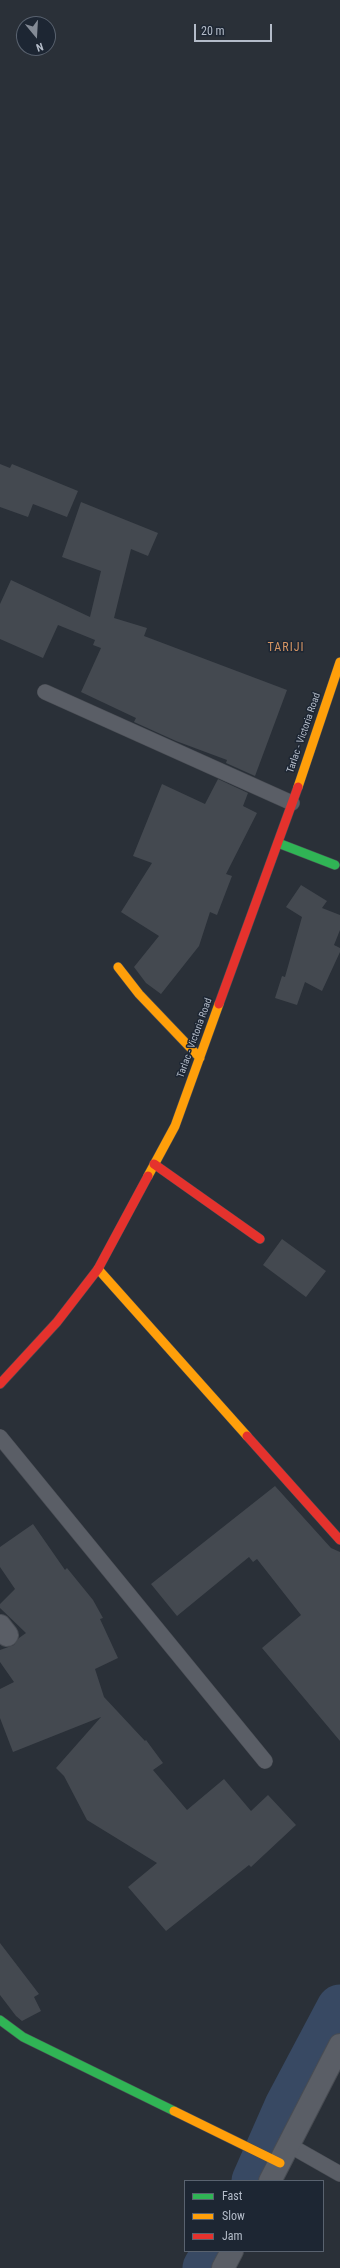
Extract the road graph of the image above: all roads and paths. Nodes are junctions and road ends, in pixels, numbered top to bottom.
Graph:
1 (340, 662) edge
2 (45, 692) dead end
3 (292, 803) junction
4 (278, 843) junction
5 (335, 865) dead end
6 (118, 968) dead end
7 (200, 1058) junction
8 (154, 1164) junction
9 (260, 1239) dead end
10 (98, 1269) junction
11 (0, 1384) edge
12 (0, 1437) edge
13 (340, 1540) edge
14 (265, 1761) dead end
15 (0, 2020) edge
16 (340, 2045) edge
17 (278, 2162) edge
18 (340, 2174) edge
19 (231, 2252) edge
20 (223, 2268) edge

1 - 3 street, Tarlac - Victoria Road
2 - 3 lane
3 - 4 street, Tarlac - Victoria Road
4 - 5 street
4 - 7 street, Tarlac - Victoria Road
6 - 7 street
7 - 8 street, Tarlac - Victoria Road
8 - 9 street
8 - 10 street, Tarlac - Victoria Road
10 - 11 street, Tarlac - Victoria Road
10 - 13 street
12 - 14 lane
15 - 17 street
16 - 17 street
17 - 18 lane
19 - 20 street

